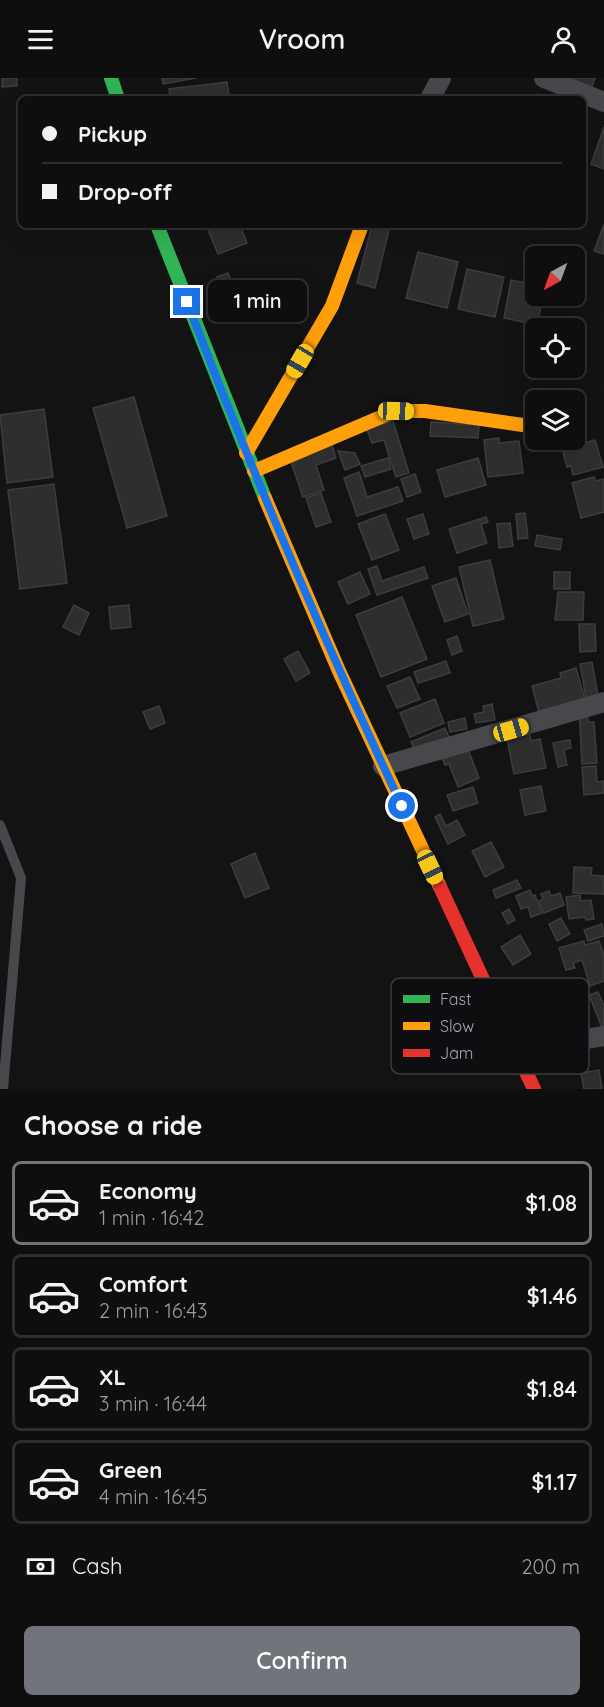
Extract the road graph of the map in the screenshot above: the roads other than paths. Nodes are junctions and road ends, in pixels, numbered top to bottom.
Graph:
1 (111, 78) edge
2 (441, 78) edge
3 (544, 78) edge
4 (117, 96) edge
5 (431, 96) edge
6 (604, 102) edge
7 (158, 228) edge
8 (361, 228) edge
9 (525, 425) edge
10 (246, 453) junction
11 (254, 471) junction
12 (604, 702) edge
13 (383, 766) junction
14 (0, 825) edge
15 (482, 978) edge
16 (604, 1035) edge
17 (589, 1038) edge
18 (527, 1074) edge
19 (3, 1089) edge
20 (534, 1089) edge

1 - 4 main road
2 - 5 street
3 - 6 street
7 - 10 main road
8 - 10 main road
9 - 11 main road
10 - 11 main road
11 - 13 main road
12 - 13 street
13 - 15 main road
14 - 19 lane
16 - 17 street
18 - 20 main road

